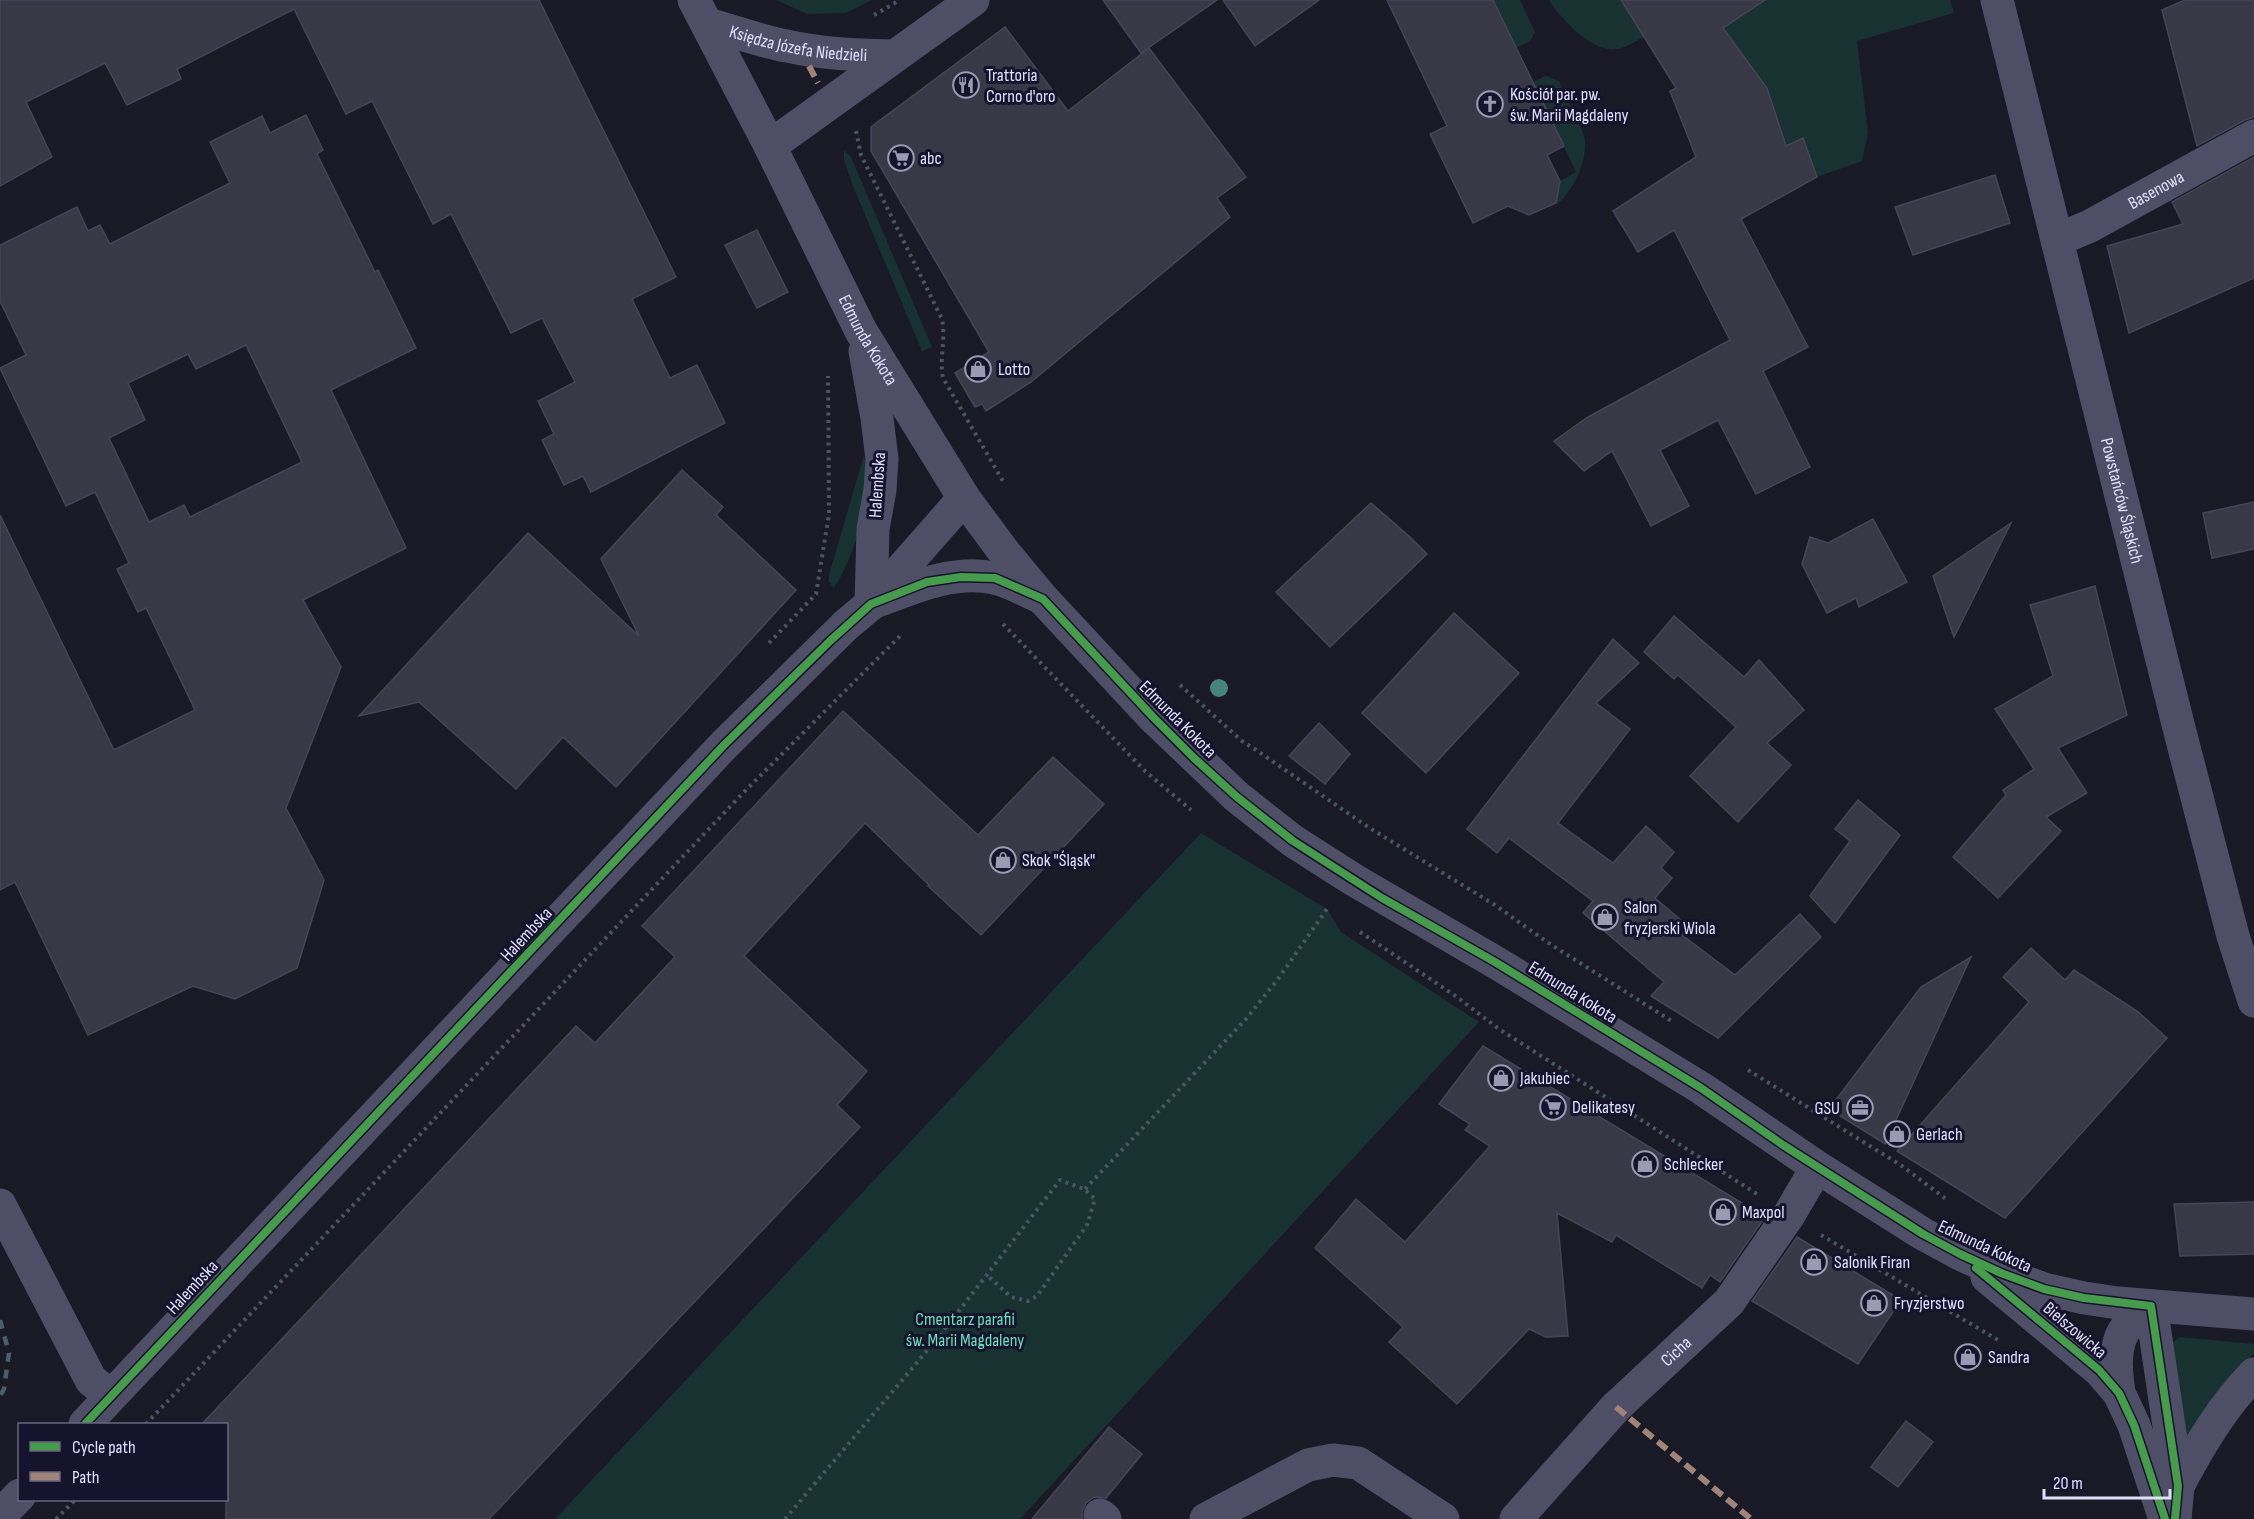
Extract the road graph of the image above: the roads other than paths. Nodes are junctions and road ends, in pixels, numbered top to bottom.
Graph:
1 (972, 0) edge
2 (1997, 0) edge
3 (701, 12) edge
4 (893, 56) junction
5 (2254, 136) edge
6 (770, 146) junction
7 (2056, 240) junction
8 (861, 332) junction
9 (964, 498) junction
10 (1043, 598) junction
11 (871, 604) junction
12 (2254, 1001) edge
13 (1817, 1167) junction
14 (0, 1205) edge
15 (1960, 1254) junction
16 (2151, 1306) junction
17 (2254, 1314) edge
18 (2254, 1374) edge
19 (2119, 1393) junction
20 (111, 1396) junction
21 (87, 1423) edge
22 (2178, 1486) junction
23 (18, 1497) edge
24 (0, 1516) edge
25 (1206, 1519) edge
26 (1443, 1519) edge
27 (1516, 1519) edge
28 (2165, 1519) edge
29 (2175, 1519) edge

1 - 4 street, Księdza Józefa Niedzieli
2 - 7 street, Powstańców Śląskich
3 - 4 street, Księdza Józefa Niedzieli
3 - 6 street, Edmunda Kokota
4 - 6 street, Księdza Józefa Niedzieli
5 - 7 street, Basenowa
6 - 8 street, Edmunda Kokota
7 - 12 street, Powstańców Śląskich
8 - 9 street, Edmunda Kokota
8 - 11 street, Halembska
9 - 10 street, Edmunda Kokota
9 - 11 street, Halembska
10 - 11 street, Halembska
10 - 13 street, Edmunda Kokota
11 - 20 street, Halembska
13 - 15 street, Edmunda Kokota
13 - 27 street, Cicha
14 - 20 street
15 - 16 street, Edmunda Kokota
15 - 19 street, Bielszowicka
16 - 17 street, Edmunda Kokota
16 - 19 street, Bielszowicka
16 - 22 street
18 - 22 street
19 - 28 street, Bielszowicka
20 - 21 street, Halembska
22 - 29 street
23 - 24 street
25 - 26 street

